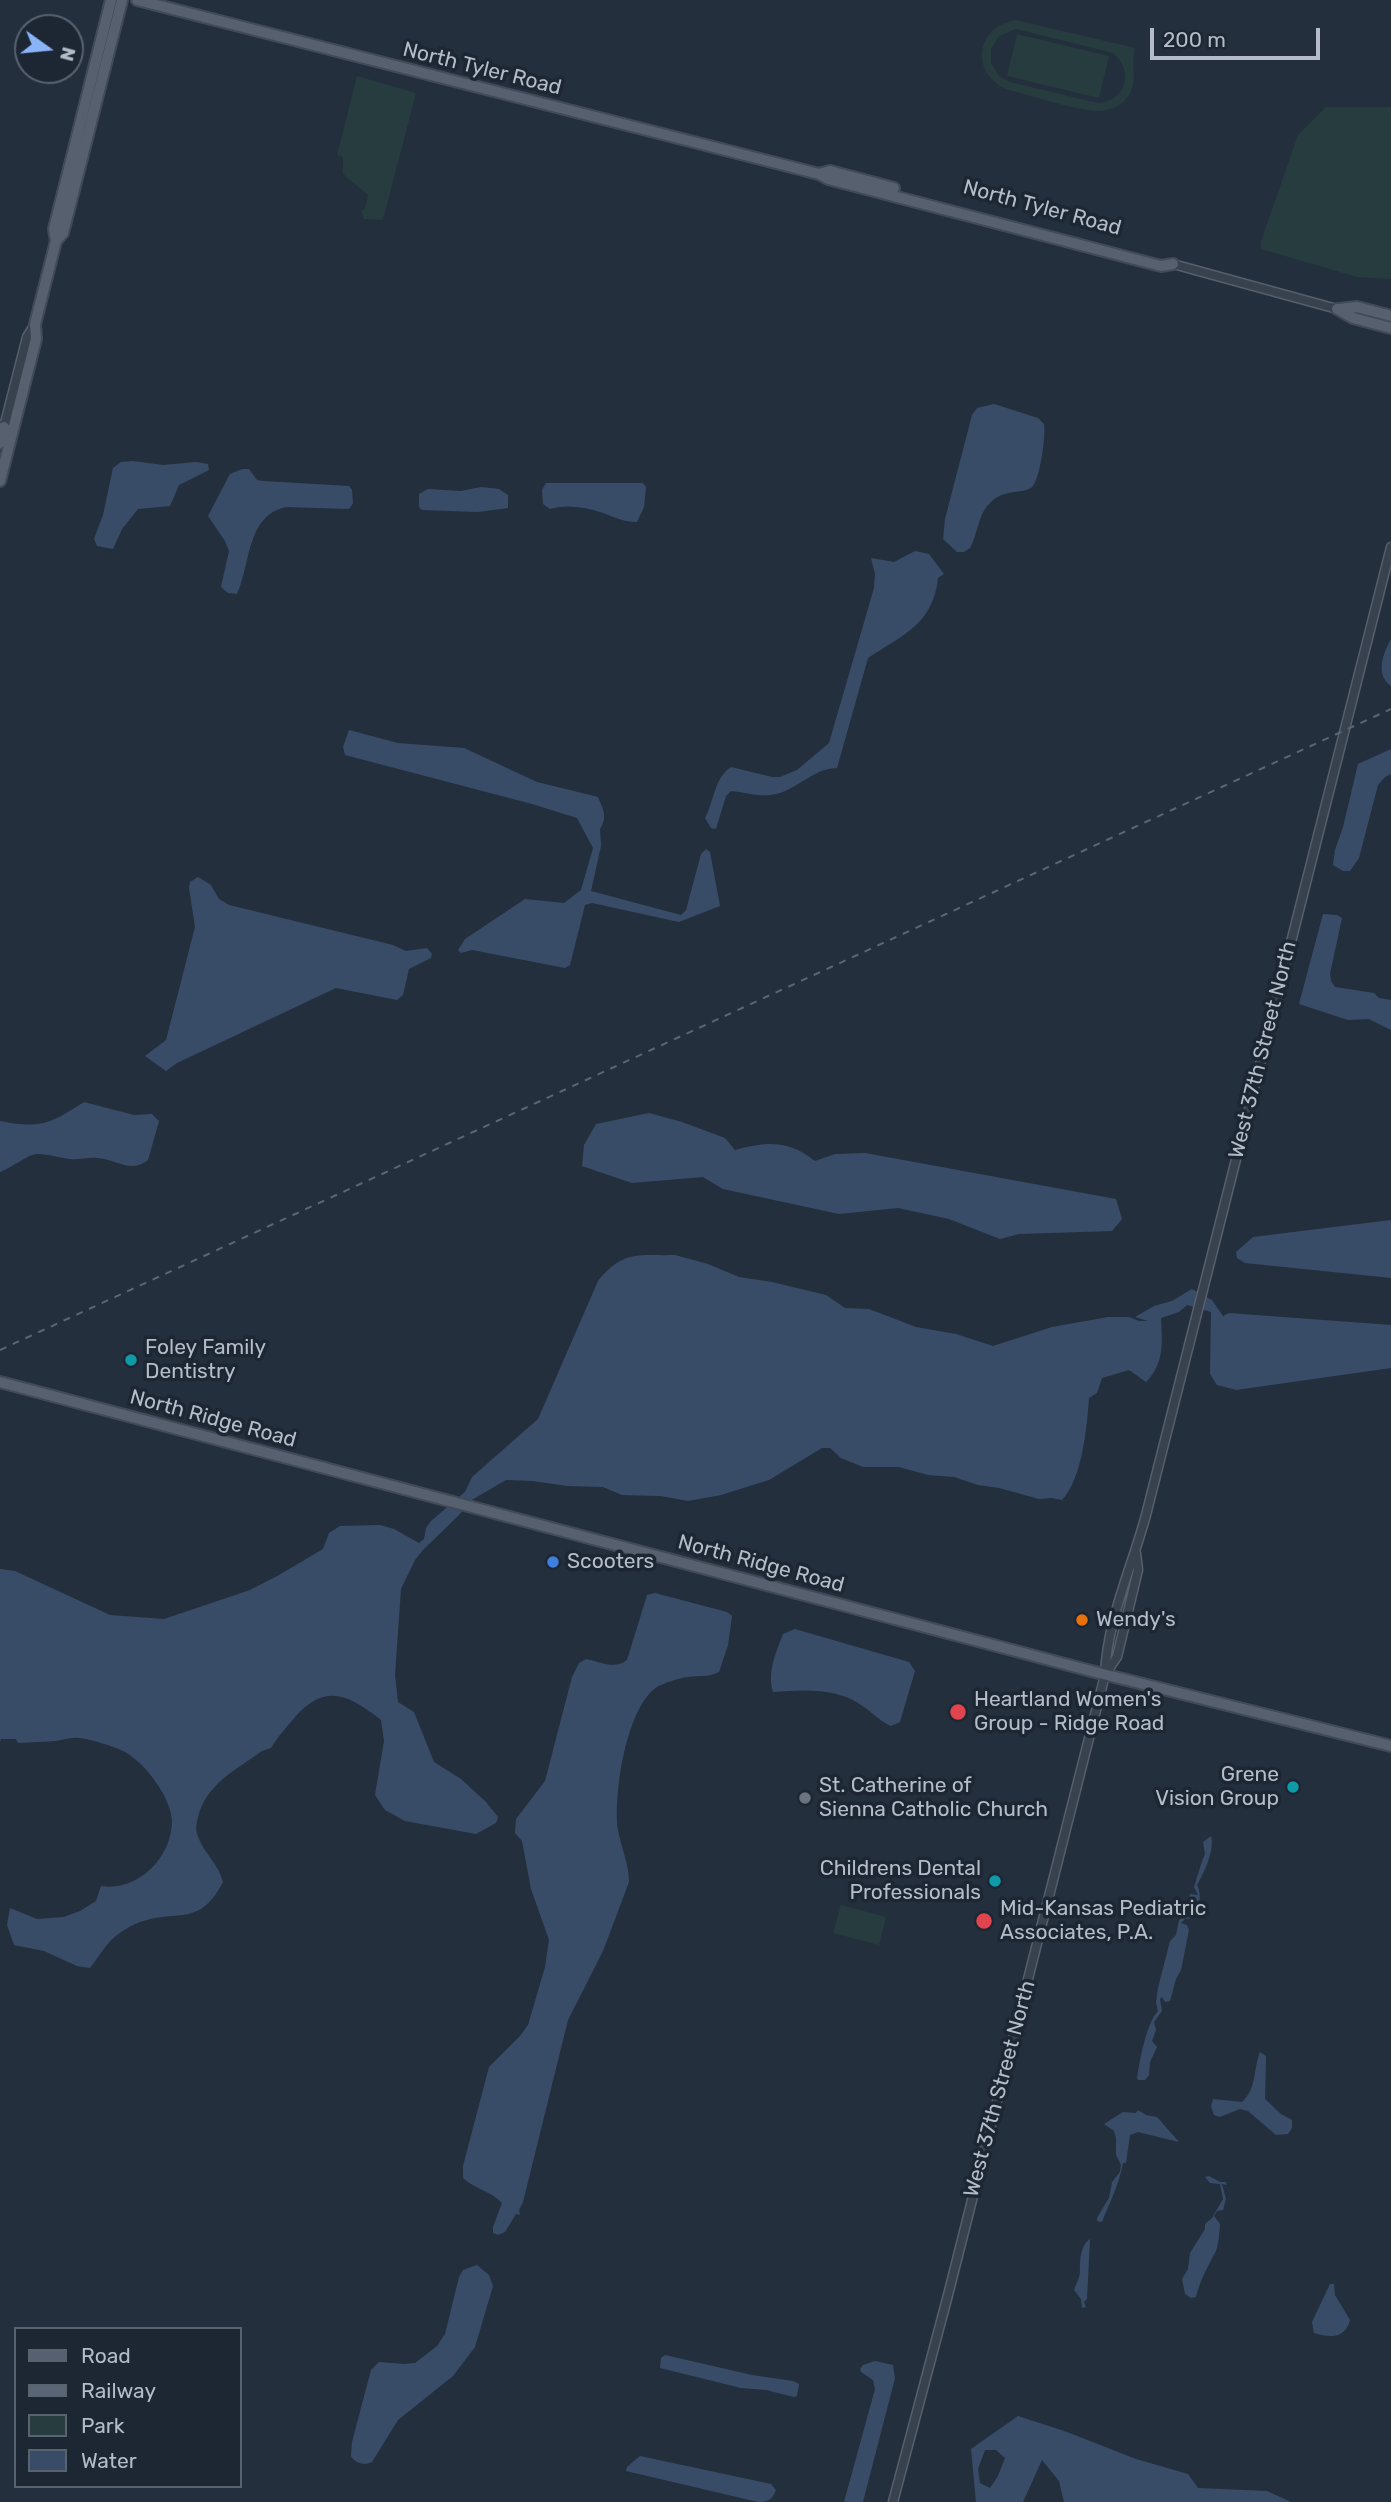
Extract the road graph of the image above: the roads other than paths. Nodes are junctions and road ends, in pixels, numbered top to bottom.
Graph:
1 (111, 0) edge
2 (122, 0) edge
3 (136, 0) edge
4 (89, 110) junction
5 (1173, 264) joint
6 (1337, 309) junction
7 (1391, 316) edge
8 (35, 324) junction
9 (1391, 328) edge
10 (4, 427) joint
11 (0, 443) edge
12 (0, 481) edge
13 (1391, 547) edge
14 (0, 1382) edge
15 (1105, 1675) junction
16 (1391, 1746) edge
17 (892, 2502) edge

1 - 4 main road
2 - 4 main road
3 - 5 main road, North Tyler Road
4 - 8 main road
5 - 6 street, North Tyler Road
6 - 7 main road, North Tyler Road
6 - 9 main road, North Tyler Road
8 - 10 street
8 - 12 main road
10 - 11 main road
13 - 15 street, West 37th Street North
14 - 15 main road, North Ridge Road
15 - 16 main road, North Ridge Road
15 - 17 street, West 37th Street North

